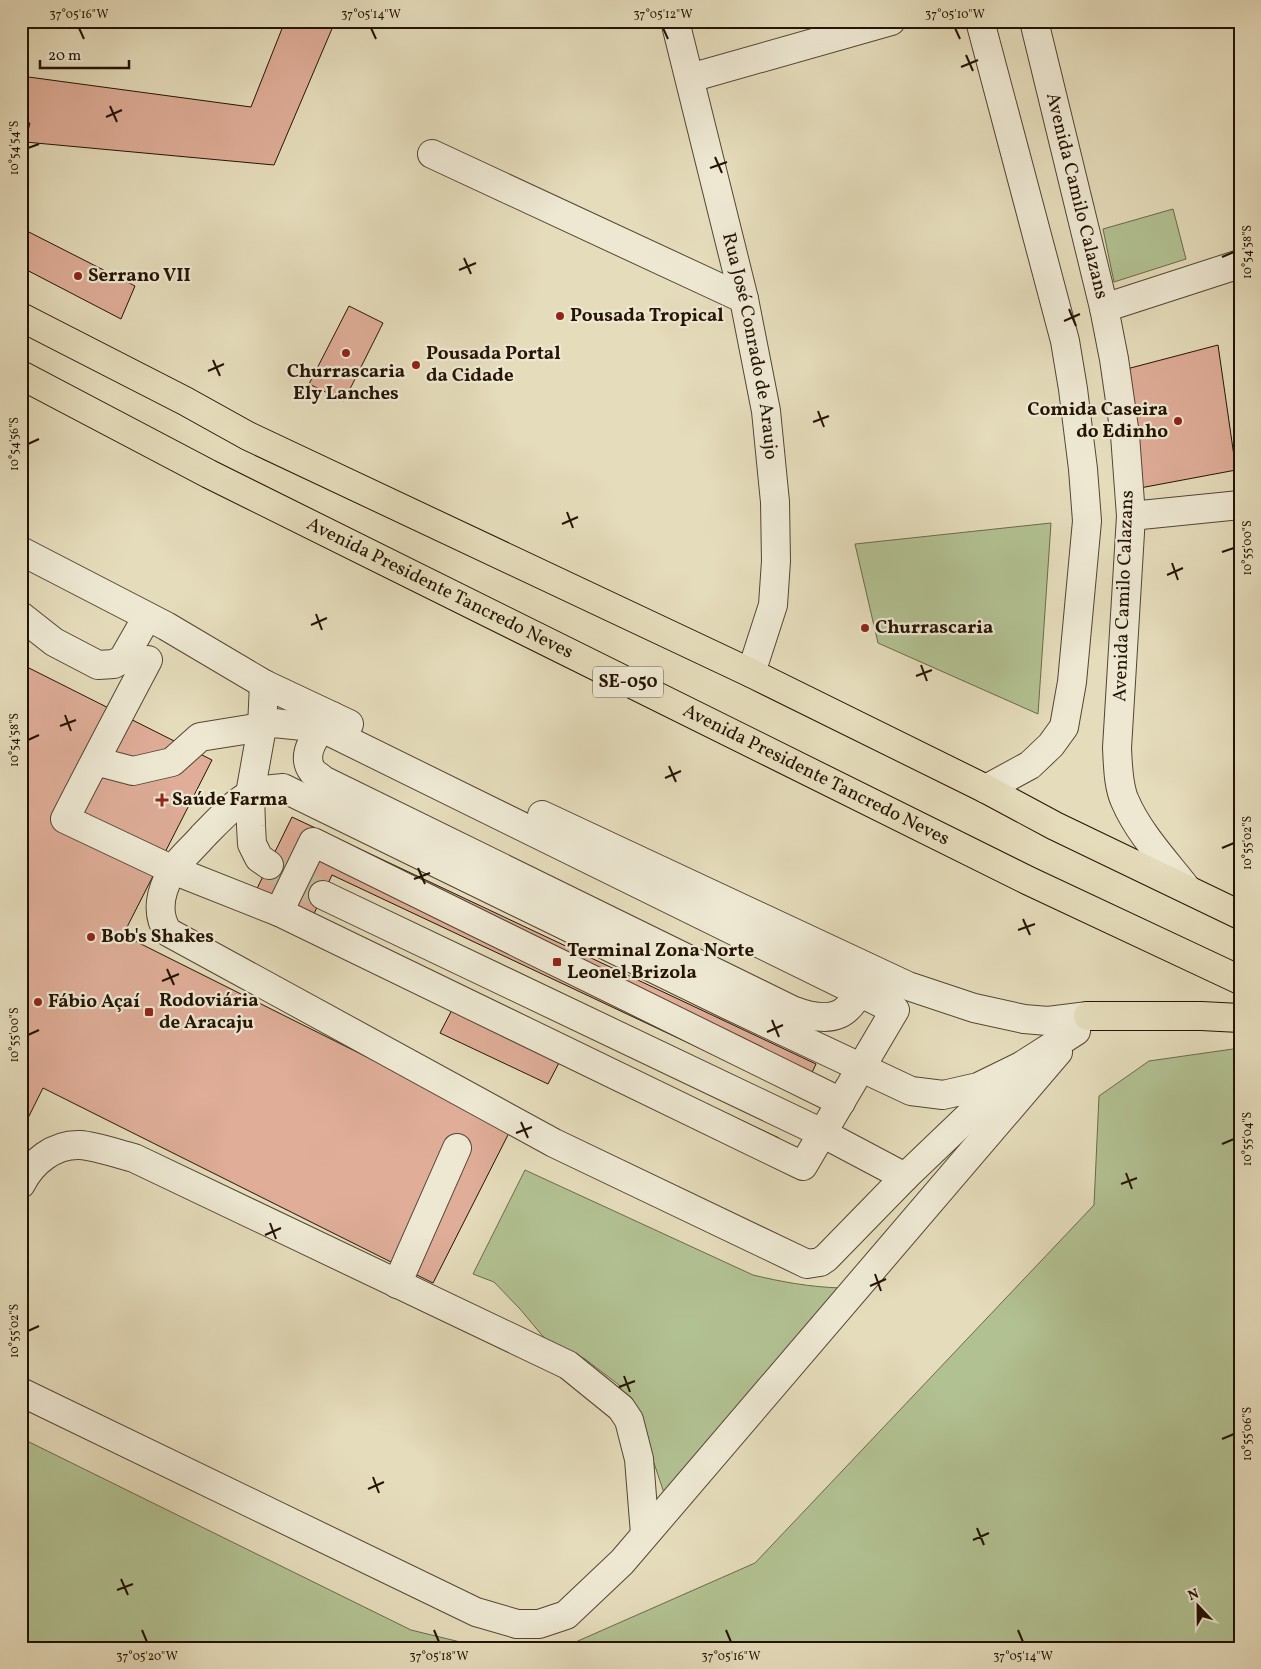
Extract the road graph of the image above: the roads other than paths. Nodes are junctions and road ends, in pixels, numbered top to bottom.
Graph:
1 (675, 21) edge
2 (891, 21) edge
3 (980, 21) edge
4 (1034, 21) edge
5 (690, 78) junction
6 (432, 154) dead end
7 (1240, 264) edge
8 (744, 300) junction
9 (1104, 308) junction
10 (21, 317) edge
11 (21, 375) edge
12 (1240, 506) edge
13 (1131, 516) junction
14 (21, 551) edge
15 (21, 616) edge
16 (147, 617) junction
17 (148, 660) dead end
18 (751, 673) junction
19 (264, 684) junction
20 (327, 722) junction
21 (262, 727) junction
22 (95, 761) junction
23 (986, 788) junction
24 (250, 794) junction
25 (269, 865) tunnel mouth
26 (173, 870) junction
27 (1187, 889) junction
28 (323, 895) tunnel mouth
29 (279, 912) junction
30 (1240, 915) edge
31 (862, 980) junction
32 (1240, 980) edge
33 (1240, 1018) edge
34 (1082, 1024) junction
35 (1021, 1066) junction
36 (860, 1067) junction
37 (841, 1102) junction
38 (822, 1133) junction
39 (457, 1148) dead end
40 (905, 1177) junction
41 (21, 1184) edge
42 (397, 1284) junction
43 (21, 1392) edge
44 (644, 1534) junction

1 - 5 street, Rua José Conrado de Araujo
2 - 5 street
3 - 23 street
4 - 9 street, Avenida Camilo Calazans
5 - 8 street, Rua José Conrado de Araujo
6 - 8 street
7 - 9 street
8 - 18 street, Rua José Conrado de Araujo
9 - 13 street, Avenida Camilo Calazans
10 - 18 main road
11 - 32 main road, Avenida Presidente Tancredo Neves / SE-050
12 - 13 street
13 - 27 street, Avenida Camilo Calazans
14 - 16 street
15 - 16 street
16 - 19 street
17 - 22 street
18 - 23 main road
19 - 20 street
19 - 21 street
20 - 21 street
20 - 31 street
20 - 31 street
21 - 22 street
21 - 24 street
22 - 26 street
23 - 27 main road
24 - 25 street
24 - 26 street
24 - 36 street
26 - 29 street
26 - 40 street
27 - 30 main road
28 - 38 street
29 - 37 street
29 - 38 street
31 - 34 street
31 - 36 street
33 - 34 main road
34 - 35 street
34 - 44 street
35 - 36 street
35 - 40 street
36 - 37 street
37 - 38 street
38 - 40 street
39 - 42 street
41 - 42 street
42 - 44 street
43 - 44 street

